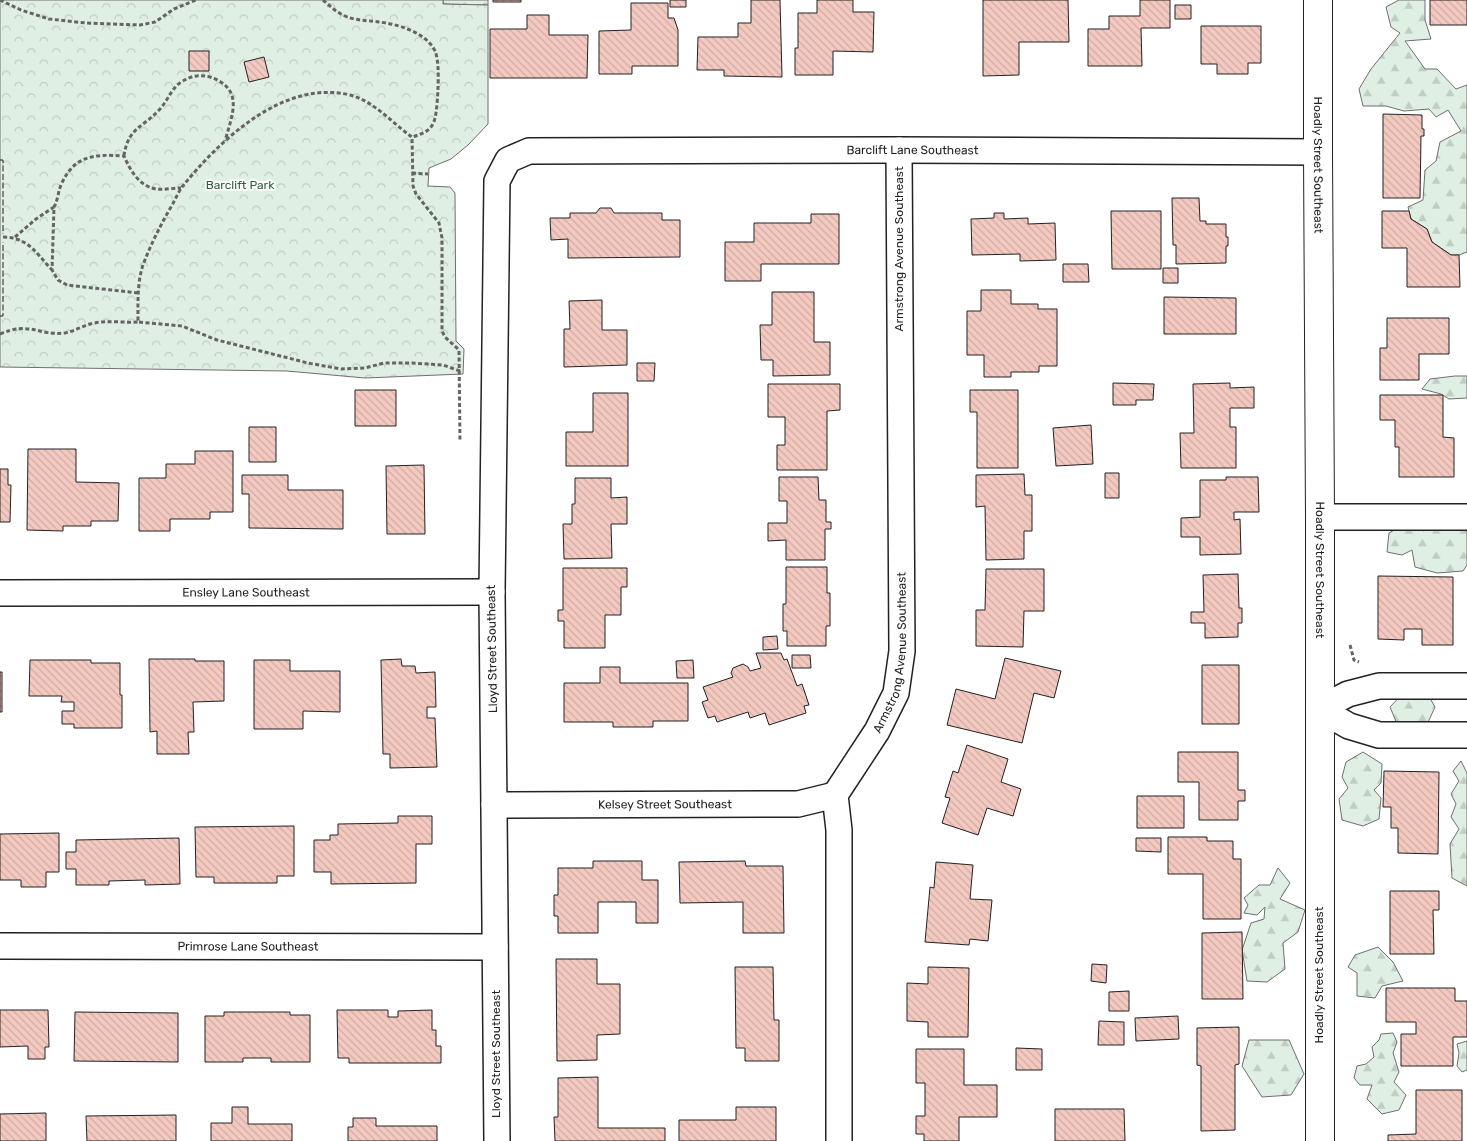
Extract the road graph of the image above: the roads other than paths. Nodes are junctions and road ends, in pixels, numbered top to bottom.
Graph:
1 (1318, 0) edge
2 (898, 150) junction
3 (1318, 152) junction
4 (508, 160) joint
5 (1320, 517) junction
6 (1467, 517) edge
7 (492, 592) junction
8 (0, 593) edge
9 (1467, 686) edge
10 (1319, 709) junction
11 (1467, 735) edge
12 (835, 795) junction
13 (494, 804) junction
14 (0, 946) edge
15 (495, 947) junction
16 (497, 1141) edge
17 (839, 1141) edge
18 (1320, 1141) edge

1 - 3 street, Hoadly Street Southeast
2 - 3 street, Barclift Lane Southeast
2 - 4 street, Barclift Lane Southeast
2 - 12 street, Armstrong Avenue Southeast
3 - 5 street, Hoadly Street Southeast
4 - 7 street, Lloyd Street Southeast
5 - 6 street
5 - 10 street, Hoadly Street Southeast
7 - 8 street, Ensley Lane Southeast
7 - 13 street, Lloyd Street Southeast
9 - 10 street
10 - 11 street
10 - 18 street, Hoadly Street Southeast
12 - 13 street, Kelsey Street Southeast
12 - 17 street
13 - 15 street, Lloyd Street Southeast
14 - 15 street, Primrose Lane Southeast
15 - 16 street, Lloyd Street Southeast

